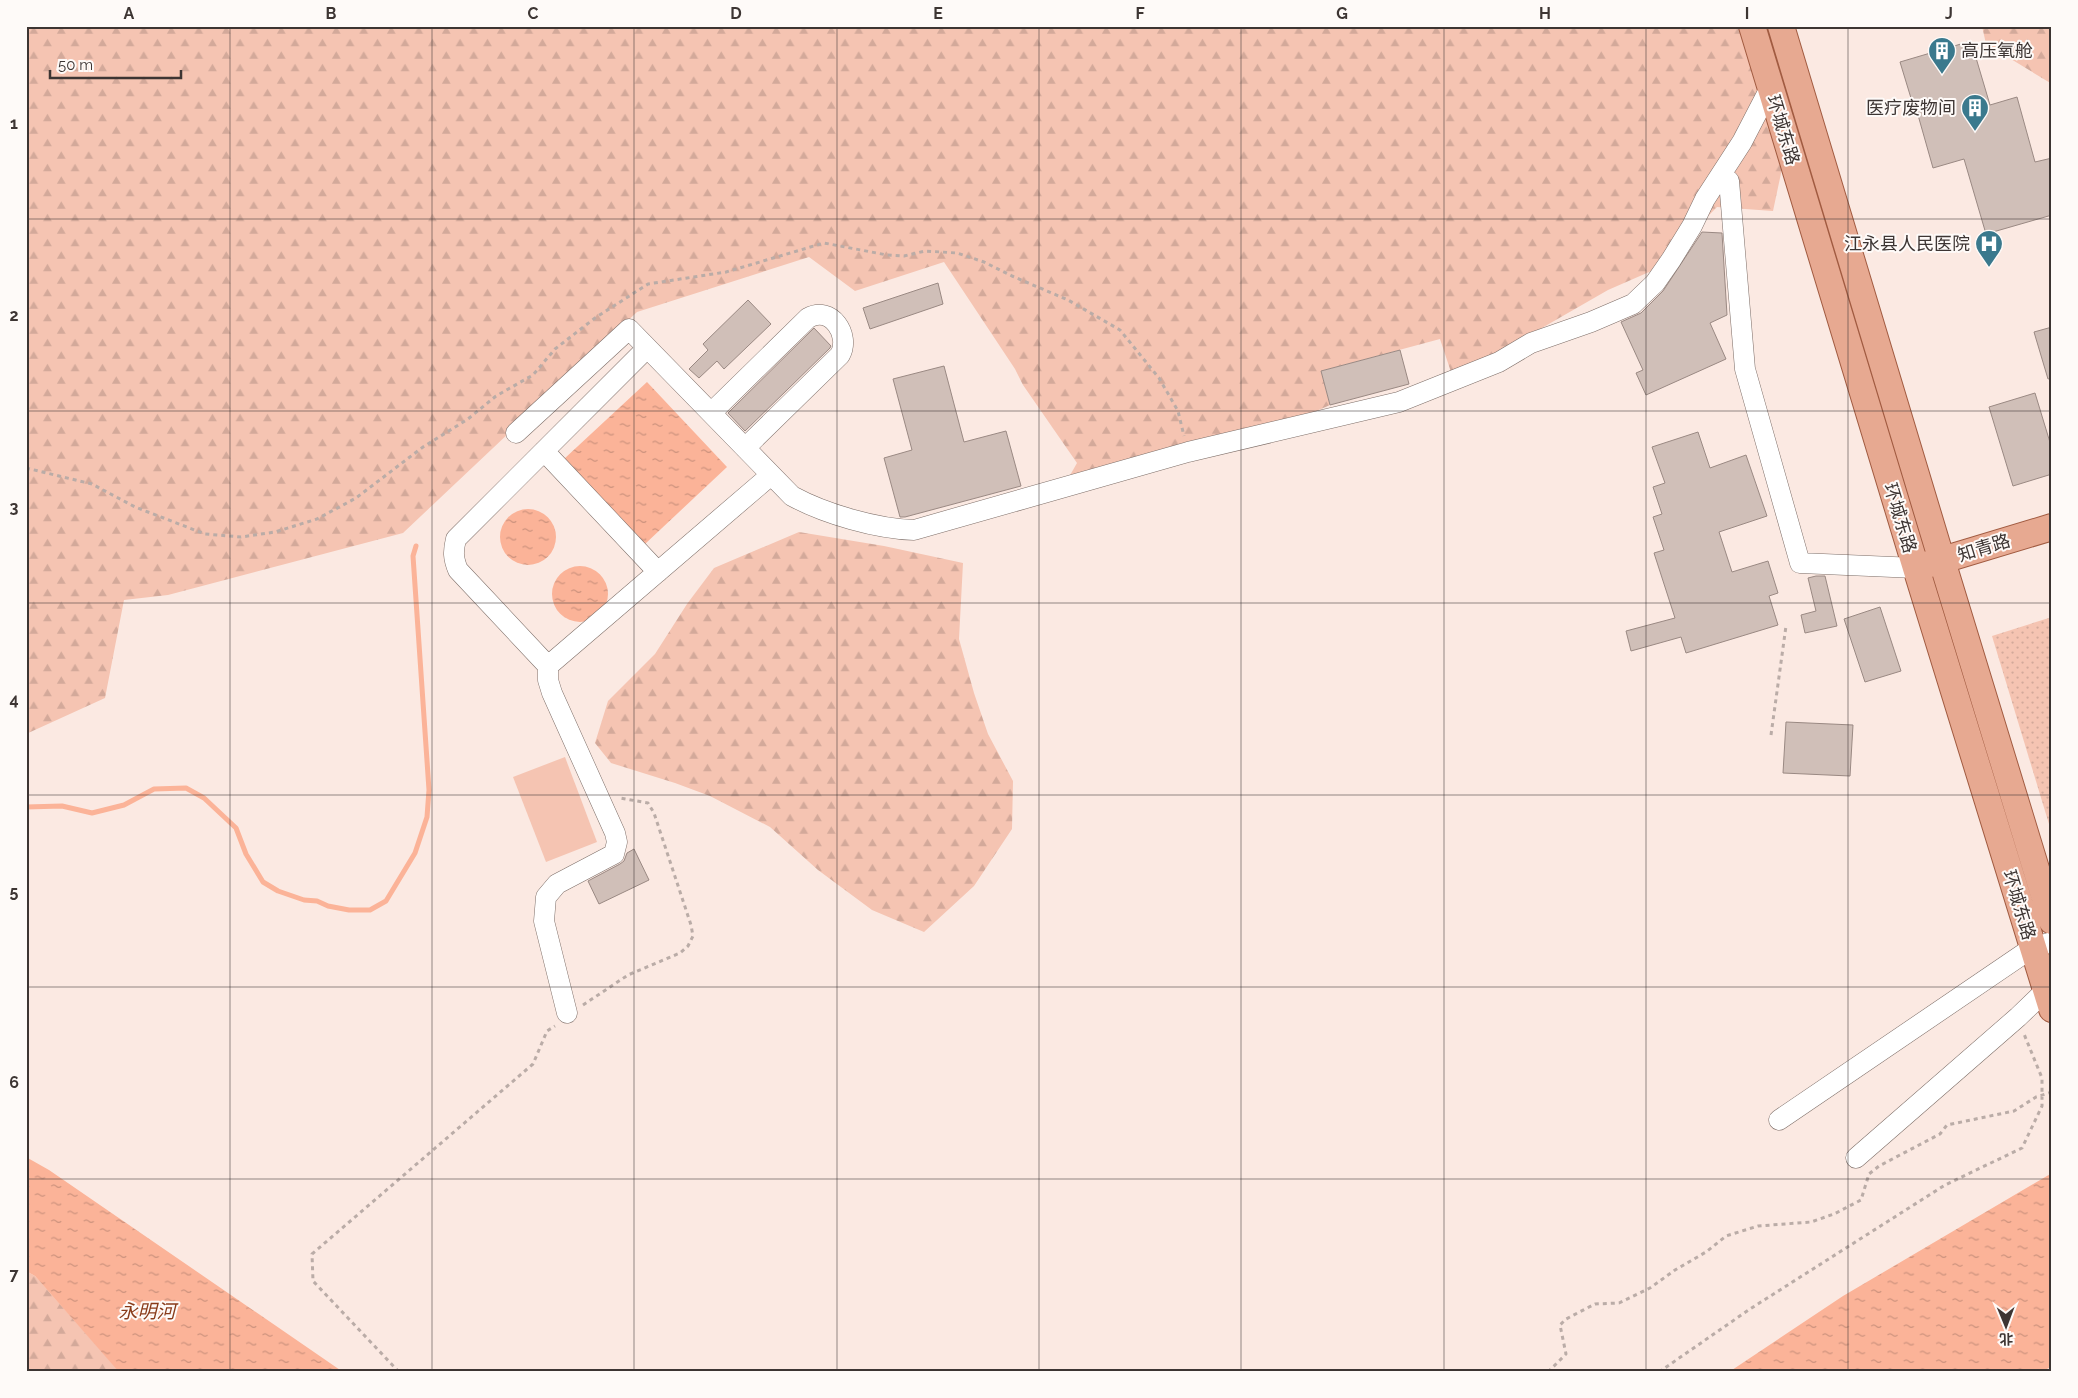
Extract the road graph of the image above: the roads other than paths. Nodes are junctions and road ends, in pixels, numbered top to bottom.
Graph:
1 (1752, 26) edge
2 (1781, 26) edge
3 (1770, 88) junction
4 (1729, 181) dead end
5 (647, 348) junction
6 (711, 413) junction
7 (516, 433) dead end
8 (745, 448) junction
9 (544, 451) junction
10 (771, 475) junction
11 (2052, 527) edge
12 (1942, 561) junction
13 (1916, 568) junction
14 (658, 572) junction
15 (548, 666) junction
16 (2052, 920) edge
17 (2042, 945) edge
18 (2049, 999) edge
19 (567, 1015) road end
20 (1778, 1120) dead end
21 (1856, 1158) dead end

1 - 3 main road, 环城东路
2 - 12 main road, 环城东路
3 - 10 street
3 - 13 main road, 环城东路
4 - 13 street
5 - 6 street
5 - 7 street
5 - 9 street
6 - 8 street
6 - 8 street
8 - 10 street
9 - 14 street
9 - 15 street
10 - 14 street
11 - 12 main road, 知青路
12 - 13 main road, 知青路
12 - 16 main road, 环城东路
13 - 17 main road, 环城东路
14 - 15 street
15 - 19 street
17 - 18 main road, 环城东路
17 - 20 street
18 - 21 street

